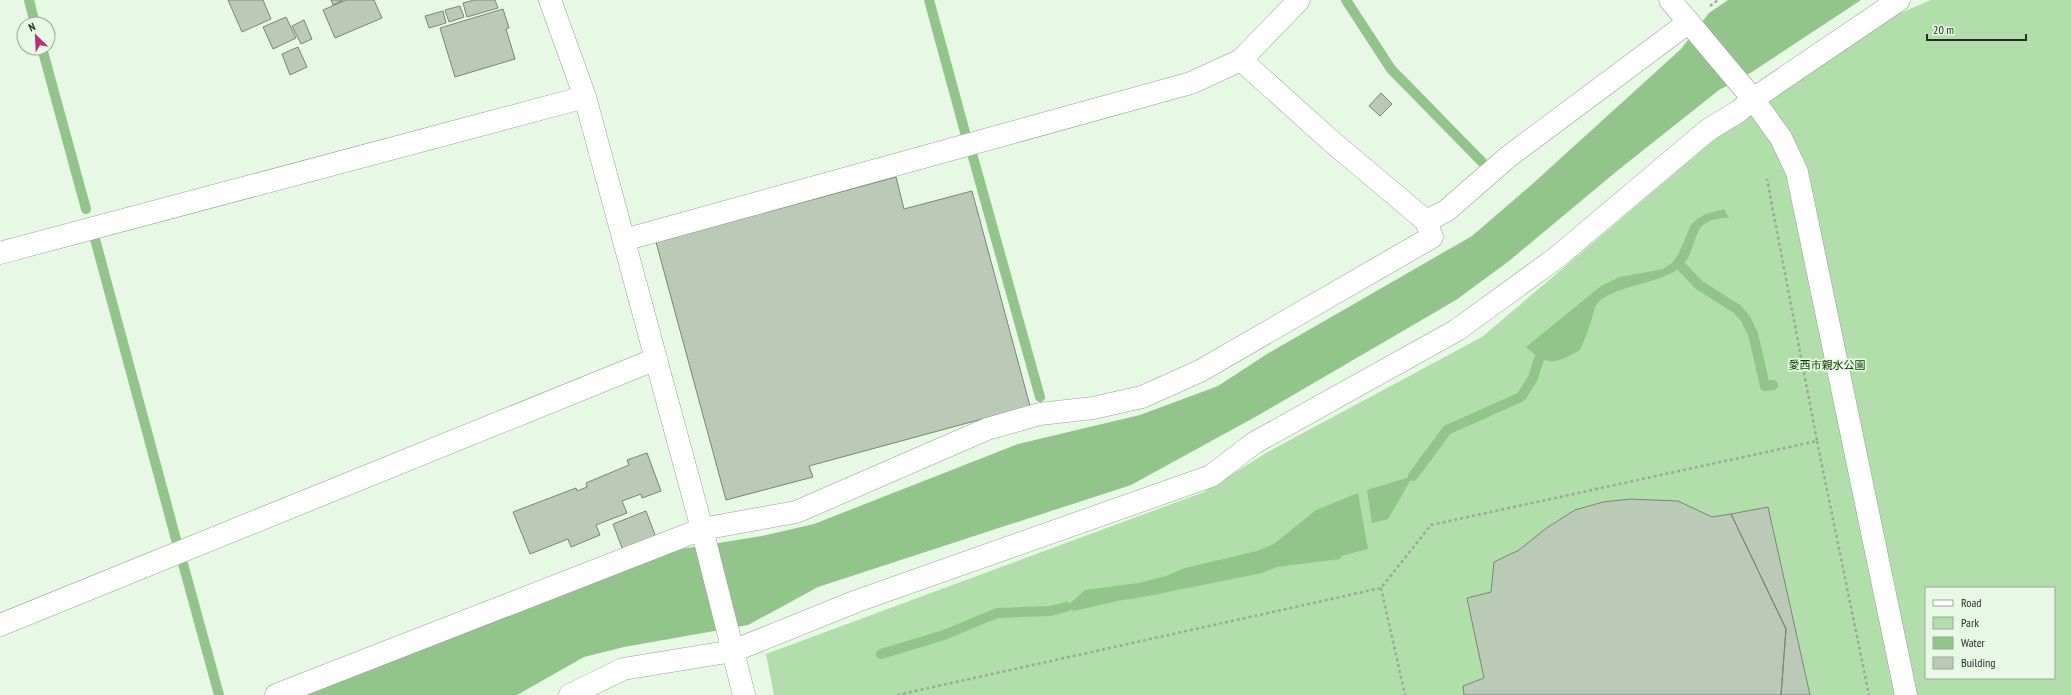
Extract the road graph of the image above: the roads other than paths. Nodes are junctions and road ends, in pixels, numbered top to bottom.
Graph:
1 (550, 0) edge
2 (1299, 0) edge
3 (1670, 0) edge
4 (1899, 0) edge
5 (1691, 23) junction
6 (1241, 60) junction
7 (1749, 95) junction
8 (585, 97) junction
9 (1426, 221) junction
10 (624, 240) junction
11 (0, 253) edge
12 (656, 358) junction
13 (702, 533) junction
14 (0, 625) edge
15 (732, 647) junction
16 (276, 695) edge
17 (570, 695) edge
18 (744, 695) edge
19 (1906, 695) edge

1 - 8 street
2 - 6 street
3 - 5 street
4 - 7 street
5 - 7 street
5 - 9 street
6 - 9 street
6 - 10 street
7 - 15 street
7 - 19 street
8 - 10 street
8 - 11 street
9 - 13 street
10 - 12 street
12 - 13 street
12 - 14 street
13 - 15 street
13 - 16 street
15 - 17 street
15 - 18 street

